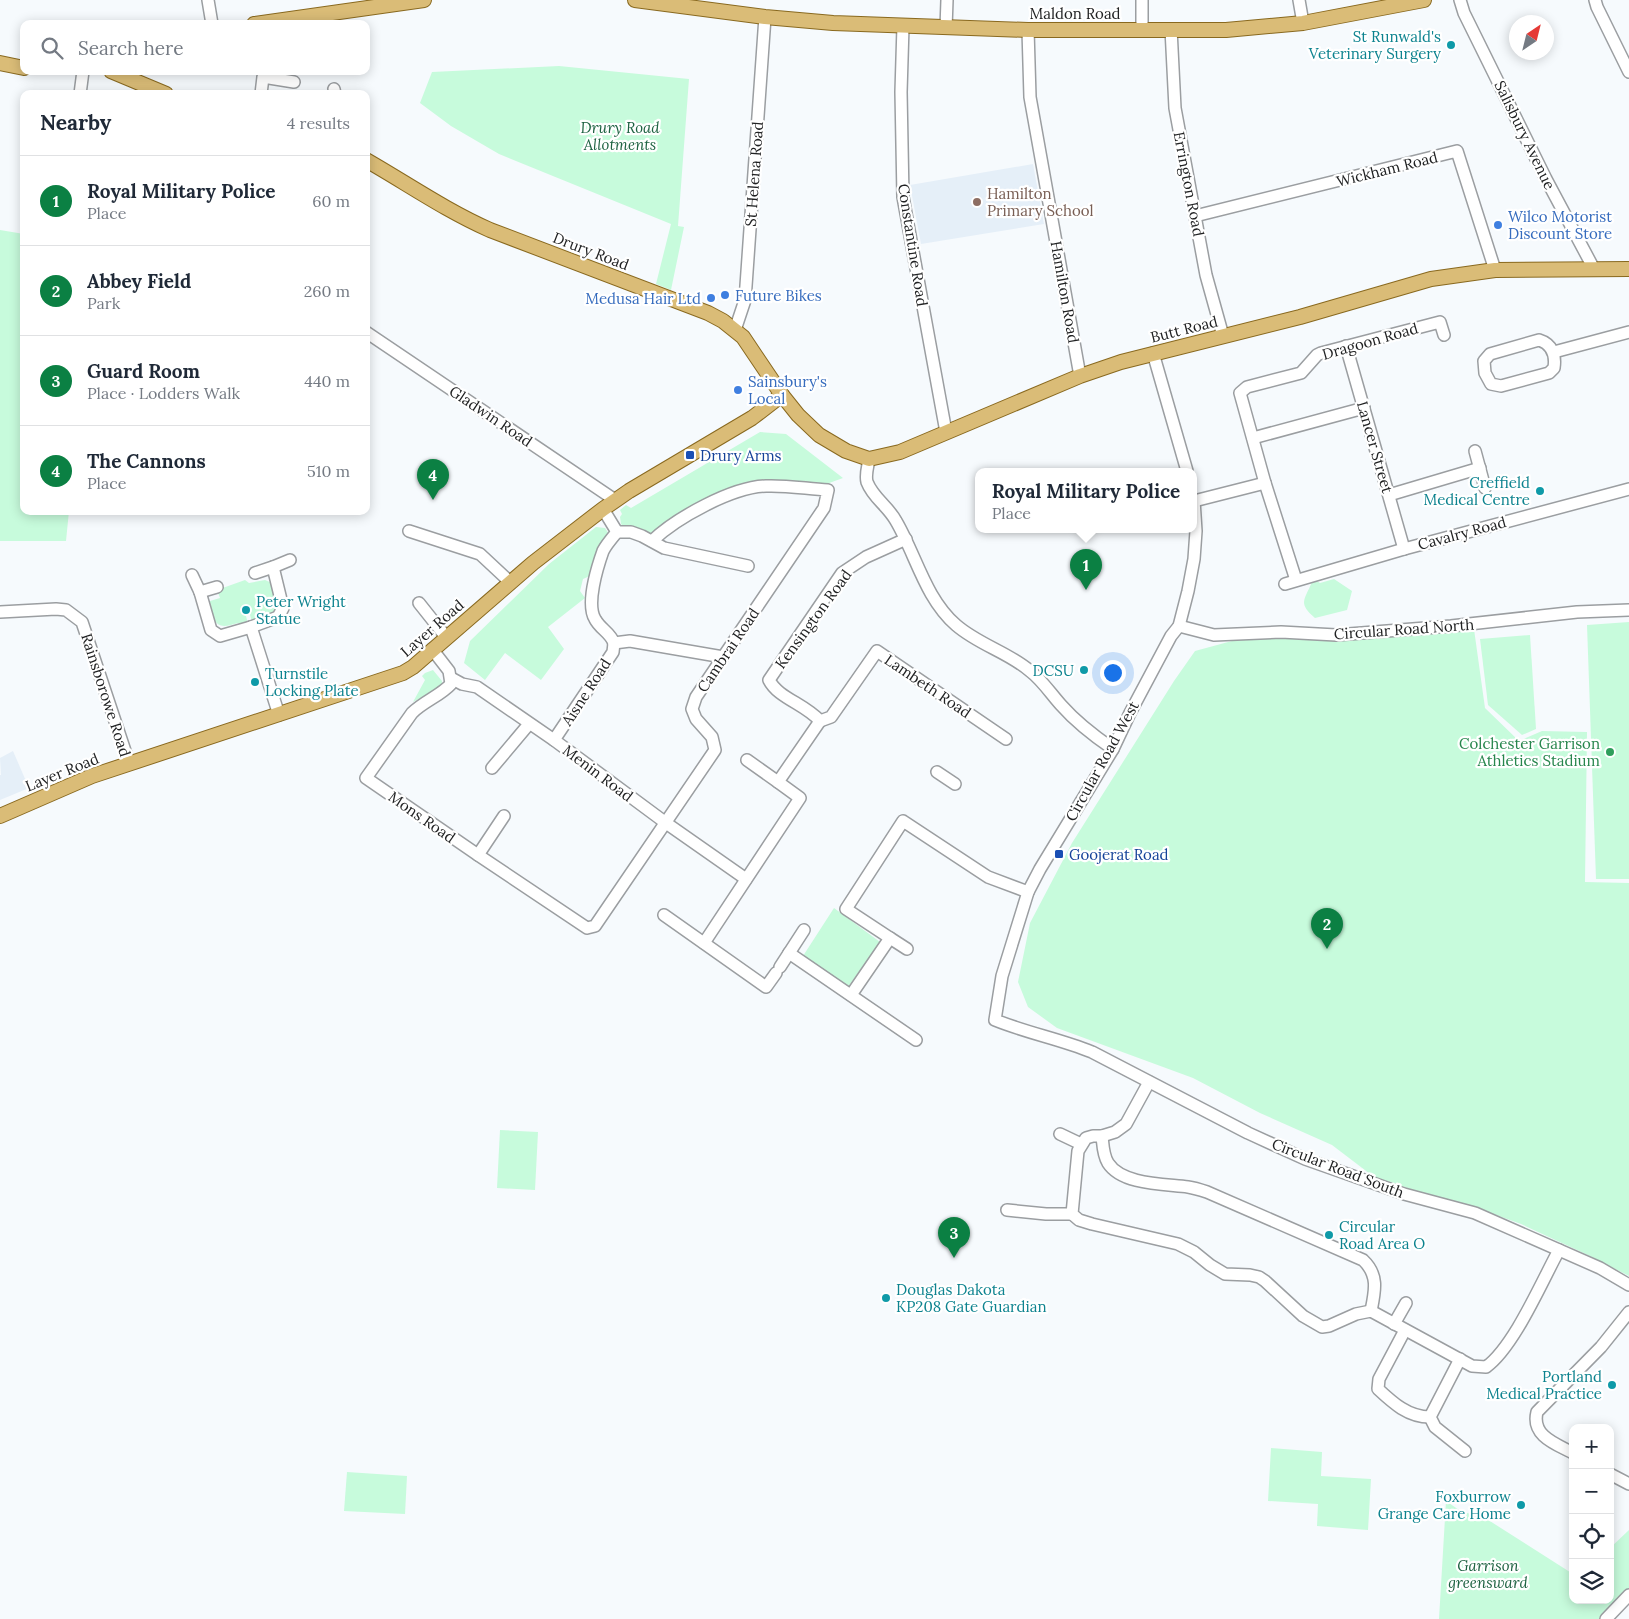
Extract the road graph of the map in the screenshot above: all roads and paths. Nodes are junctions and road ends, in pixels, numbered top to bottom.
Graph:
1 (208, 0) edge
2 (424, 0) edge
3 (635, 0) edge
4 (947, 0) edge
5 (1142, 0) edge
6 (1299, 0) edge
7 (1424, 0) edge
8 (1460, 0) edge
9 (1595, 0) edge
10 (765, 17) junction
11 (211, 20) edge
12 (282, 20) edge
13 (1303, 23) junction
14 (903, 26) junction
15 (946, 28) junction
16 (1142, 29) junction
17 (1171, 29) junction
18 (1028, 30) junction
19 (0, 63) edge
20 (20, 67) edge
21 (1629, 72) edge
22 (82, 75) edge
23 (121, 75) edge
24 (147, 75) edge
25 (294, 82) dead end
26 (148, 86) junction
27 (81, 90) edge
28 (157, 90) edge
29 (261, 90) edge
30 (370, 163) edge
31 (1195, 216) junction
32 (1594, 269) junction
33 (1629, 269) edge
34 (1495, 270) junction
35 (735, 330) junction
36 (1629, 332) edge
37 (370, 335) edge
38 (1444, 335) dead end
39 (1223, 336) junction
40 (1346, 346) junction
41 (1554, 352) junction
42 (1153, 353) junction
43 (1080, 376) junction
44 (782, 395) junction
45 (1364, 408) junction
46 (946, 432) junction
47 (1253, 438) junction
48 (1475, 451) dead end
49 (869, 459) junction
50 (1186, 468) edge
51 (1480, 468) junction
52 (1265, 483) junction
53 (1485, 488) dead end
54 (1629, 489) edge
55 (1389, 495) junction
56 (615, 500) junction
57 (1197, 500) edge
58 (603, 509) junction
59 (409, 531) dead end
60 (616, 532) junction
61 (1196, 533) edge
62 (906, 539) junction
63 (652, 541) junction
64 (1404, 548) junction
65 (290, 560) dead end
66 (748, 566) dead end
67 (273, 567) junction
68 (255, 573) dead end
69 (192, 575) dead end
70 (510, 582) junction
71 (217, 587) dead end
72 (200, 592) junction
73 (419, 604) dead end
74 (1629, 610) edge
75 (0, 612) edge
76 (1179, 626) junction
77 (251, 627) junction
78 (446, 637) junction
79 (614, 643) junction
80 (432, 649) junction
81 (723, 657) junction
82 (456, 681) junction
83 (279, 715) junction
84 (820, 721) junction
85 (529, 724) junction
86 (1006, 739) dead end
87 (554, 740) junction
88 (1113, 749) junction
89 (747, 760) dead end
90 (128, 763) junction
91 (492, 768) dead end
92 (937, 772) dead end
93 (778, 782) junction
94 (955, 784) dead end
95 (0, 816) edge
96 (504, 816) dead end
97 (666, 823) junction
98 (478, 855) junction
99 (746, 878) junction
100 (1028, 892) junction
101 (664, 916) dead end
102 (587, 928) joint
103 (804, 930) dead end
104 (890, 938) junction
105 (704, 943) junction
106 (907, 949) dead end
107 (789, 953) junction
108 (851, 995) junction
109 (995, 1020) joint
110 (916, 1040) dead end
111 (1149, 1082) junction
112 (1060, 1134) dead end
113 (1102, 1136) junction
114 (1081, 1144) junction
115 (1007, 1210) dead end
116 (1072, 1214) junction
117 (1559, 1250) junction
118 (1629, 1285) edge
119 (1406, 1303) dead end
120 (1371, 1311) junction
121 (1629, 1312) edge
122 (1394, 1324) junction
123 (1405, 1330) junction
124 (1460, 1359) junction
125 (1430, 1417) junction
126 (1466, 1451) dead end
127 (1569, 1451) edge
128 (1614, 1476) edge
129 (1629, 1484) edge
130 (1629, 1595) edge
131 (1606, 1619) edge

1 - 11 street
2 - 12 main road
3 - 10 main road, Maldon Road
4 - 15 street
5 - 16 street
6 - 13 street
7 - 13 main road, Maldon Road
8 - 32 street, Salisbury Avenue
9 - 21 street
10 - 14 main road, Maldon Road
10 - 35 street, St Helena Road
13 - 17 main road, Maldon Road
14 - 15 main road, Maldon Road
14 - 46 street, Constantine Road
15 - 18 main road, Maldon Road
16 - 17 main road, Maldon Road
16 - 18 main road, Maldon Road
17 - 31 street, Errington Road
18 - 43 street, Hamilton Road
19 - 20 main road
22 - 27 street
23 - 26 main road
24 - 26 main road
25 - 29 street
26 - 28 main road
30 - 35 main road, Drury Road
31 - 34 street, Wickham Road
31 - 39 street, Errington Road
32 - 33 main road, Butt Road
32 - 34 main road, Butt Road
34 - 39 main road, Butt Road
35 - 44 main road, Drury Road
36 - 41 street
37 - 56 street, Gladwin Road
38 - 40 street, Dragoon Road
39 - 42 main road, Butt Road
40 - 45 street, Lancer Street
40 - 47 street, Dragoon Road
41 - 41 street
42 - 43 main road, Butt Road
42 - 50 street
43 - 46 main road, Butt Road
44 - 49 main road
44 - 56 main road, Layer Road
45 - 47 street
45 - 55 street, Lancer Street
46 - 49 main road, Butt Road
47 - 52 street, Dragoon Road
48 - 51 street
49 - 62 street
51 - 53 street
51 - 55 street
52 - 57 street
52 - 64 street, Cavalry Road
54 - 64 street, Cavalry Road
55 - 64 street, Lancer Street
56 - 58 main road, Layer Road
58 - 60 street
58 - 70 main road, Layer Road
59 - 70 street
60 - 63 street
60 - 79 street, Aisne Road
61 - 76 street, Circular Road West
62 - 84 street, Kensington Road
62 - 88 street
63 - 66 street
63 - 81 street, Cambrai Road
65 - 67 street
67 - 68 street
67 - 77 street
69 - 72 street
70 - 78 main road, Layer Road
71 - 72 street
72 - 77 street
73 - 78 street
74 - 76 street, Circular Road North
75 - 90 street, Rainsborowe Road
76 - 88 street, Circular Road West
77 - 83 street
78 - 80 main road, Layer Road
79 - 81 street, Aisne Road
79 - 87 street, Aisne Road
80 - 82 street
80 - 83 main road, Layer Road
81 - 97 street, Cambrai Road
82 - 85 street, Menin Road
82 - 98 street, Mons Road
83 - 90 main road, Layer Road
84 - 86 street, Lambeth Road
84 - 93 street
85 - 87 street, Menin Road
85 - 91 street
87 - 97 street, Menin Road
88 - 100 street, Circular Road West
89 - 93 street
90 - 95 main road, Layer Road
92 - 94 street
93 - 99 street
96 - 98 street
97 - 99 street, Menin Road
97 - 102 street, Cambrai Road
98 - 102 street, Mons Road
99 - 105 street
100 - 104 street
100 - 109 street, Circular Road West
101 - 105 street
103 - 107 street
104 - 106 street
104 - 108 street
105 - 107 street
107 - 108 street
108 - 110 street
109 - 111 street, Circular Road South
111 - 113 street
111 - 117 street, Circular Road South
112 - 114 street
113 - 114 street
113 - 120 street
114 - 116 street
115 - 116 street
116 - 120 street
117 - 118 street, Circular Road South
117 - 124 street
119 - 122 street
120 - 122 street
121 - 127 street
122 - 123 street
123 - 124 street
123 - 125 street
124 - 125 street
125 - 126 street
128 - 129 street
130 - 131 street

